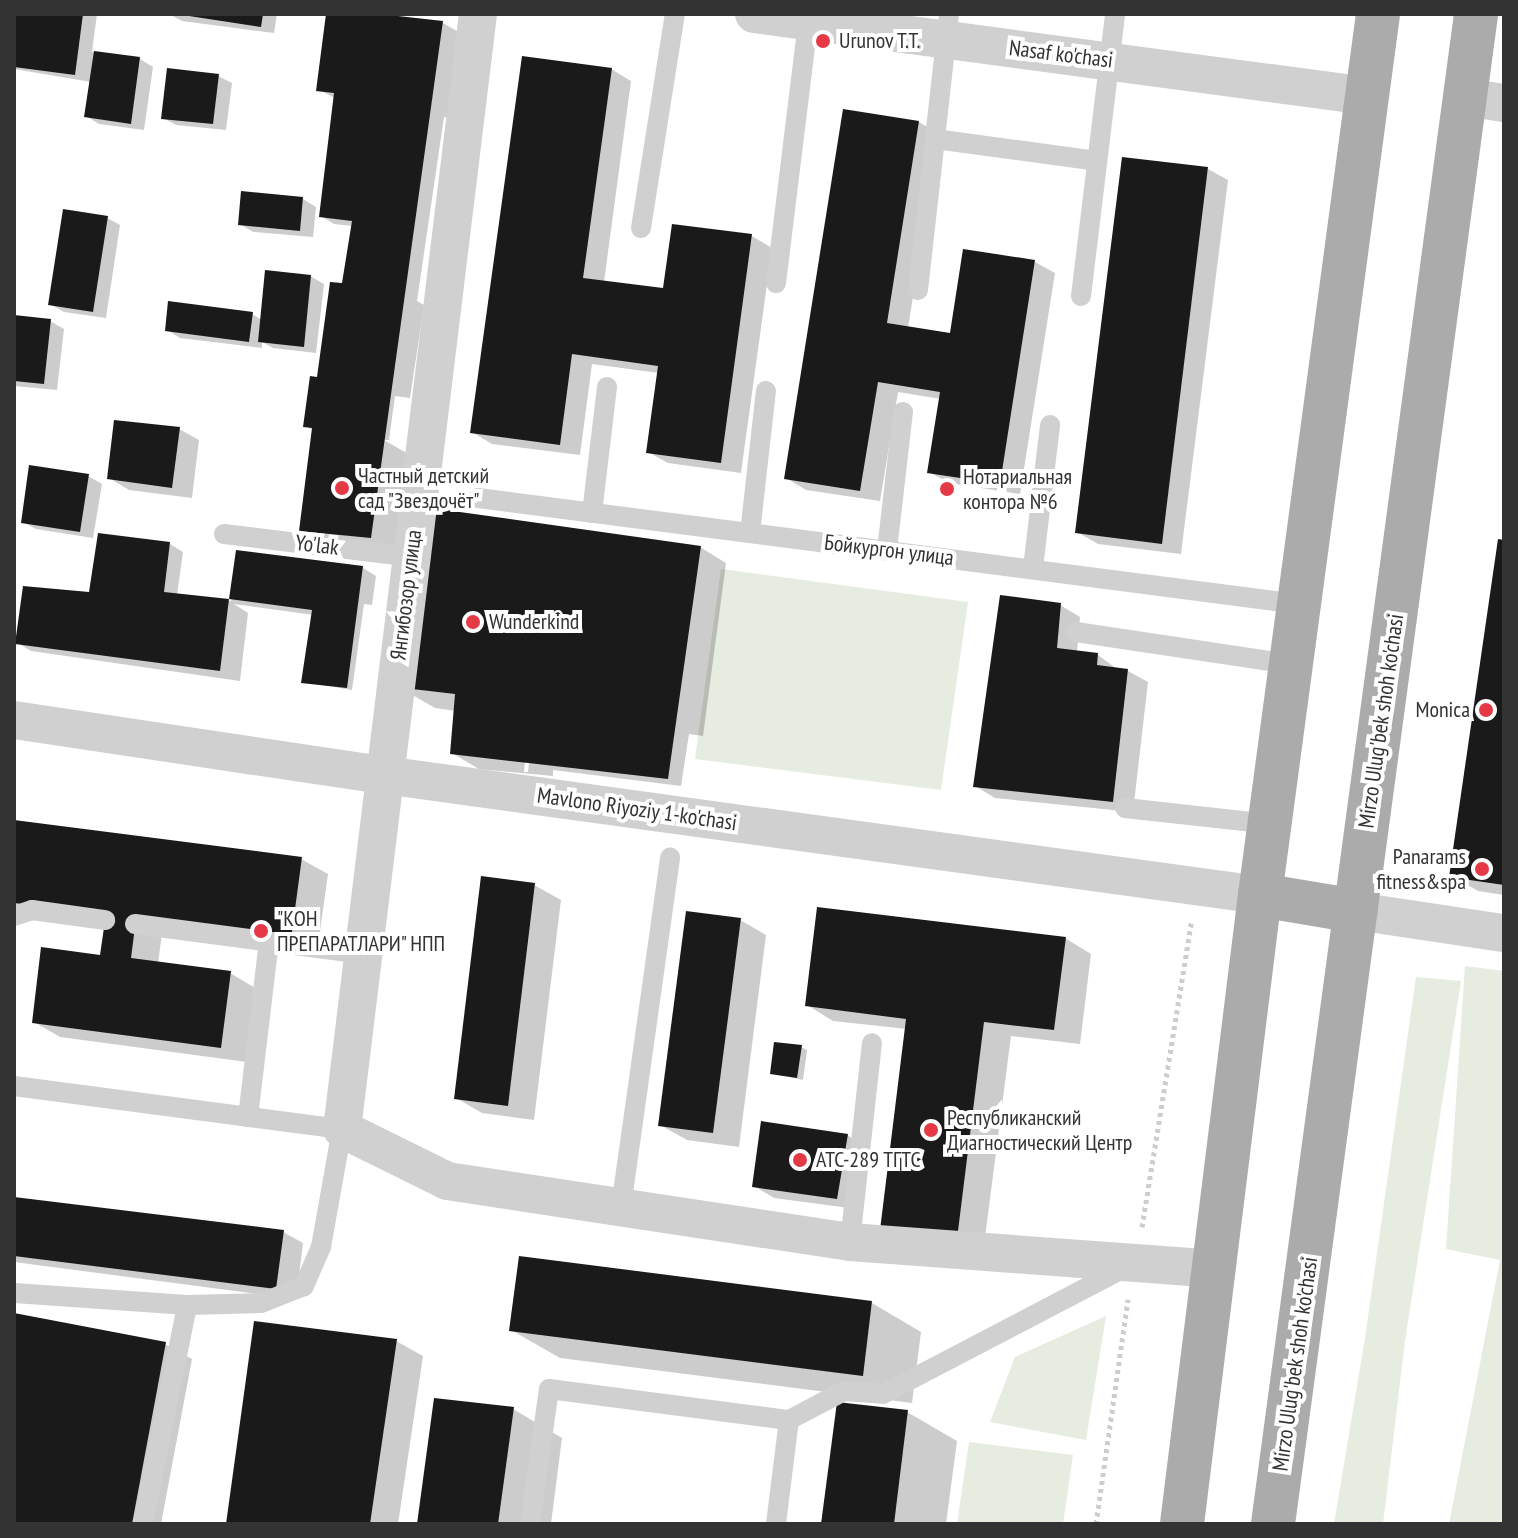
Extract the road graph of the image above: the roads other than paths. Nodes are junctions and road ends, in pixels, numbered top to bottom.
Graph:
1 (478, 14) edge
2 (675, 14) edge
3 (754, 14) edge
4 (1115, 14) edge
5 (1378, 14) edge
6 (1476, 14) edge
7 (808, 23) junction
8 (947, 27) edge
9 (1109, 60) junction
10 (1367, 96) junction
11 (1485, 100) edge
12 (935, 139) junction
13 (1097, 161) junction
14 (641, 228) dead end
15 (776, 283) dead end
16 (918, 290) dead end
17 (1081, 296) dead end
18 (607, 387) dead end
19 (766, 391) dead end
20 (903, 412) dead end
21 (1050, 425) dead end
22 (478, 498) dead end
23 (592, 513) junction
24 (750, 533) junction
25 (224, 534) dead end
26 (887, 550) junction
27 (411, 557) junction
28 (1033, 568) junction
29 (1299, 604) junction
30 (1076, 632) dead end
31 (1291, 664) junction
32 (14, 720) edge
33 (384, 775) junction
34 (1125, 808) dead end
35 (1269, 824) junction
36 (670, 857) dead end
37 (1260, 895) junction
38 (1356, 911) junction
39 (14, 916) edge
40 (105, 920) dead end
41 (135, 924) dead end
42 (1504, 933) edge
43 (269, 942) junction
44 (363, 954) junction
45 (872, 1043) dead end
46 (14, 1086) edge
47 (248, 1117) junction
48 (342, 1129) junction
49 (621, 1207) junction
50 (850, 1242) junction
51 (1133, 1264) junction
52 (1214, 1269) junction
53 (14, 1293) edge
54 (187, 1305) junction
55 (789, 1420) junction
56 (143, 1524) edge
57 (530, 1524) edge
58 (776, 1524) edge
59 (1182, 1524) edge
60 (1273, 1524) edge

1 - 27 street, Янгибозор улица
2 - 14 lane
3 - 7 street, Nasaf ko'chasi
4 - 9 lane
5 - 10 main road
6 - 11 main road, Mirzo Ulug'bek shoh ko'chasi
7 - 8 street, Nasaf ko'chasi
7 - 15 lane
8 - 9 street, Nasaf ko'chasi
8 - 12 lane
9 - 10 street, Nasaf ko'chasi
9 - 13 lane
10 - 29 main road
11 - 38 main road, Mirzo Ulug'bek shoh ko'chasi
12 - 13 lane
12 - 16 lane
13 - 17 lane
18 - 23 lane
19 - 24 lane
20 - 26 lane
21 - 28 lane
22 - 23 lane, Бойкургон улица
23 - 24 lane, Бойкургон улица
24 - 26 lane, Бойкургон улица
25 - 27 lane, Yo'lak
26 - 28 lane, Бойкургон улица
27 - 33 street, Янгибозор улица
28 - 29 lane, Бойкургон улица
29 - 31 main road
30 - 31 lane
31 - 35 main road
32 - 33 street, Mavlono Riyoziy 1-ko'chasi
33 - 37 street, Mavlono Riyoziy 1-ko'chasi
33 - 44 street, Янгибозор улица
34 - 35 lane
35 - 37 main road
36 - 49 lane
37 - 38 main road
37 - 52 main road
38 - 42 street
38 - 60 main road, Mirzo Ulug'bek shoh ko'chasi
39 - 40 lane
41 - 43 lane
43 - 44 lane
43 - 47 lane
44 - 48 street, Янгибозор улица
45 - 50 lane
46 - 47 lane
47 - 48 lane
48 - 49 street
48 - 54 lane
49 - 50 street
50 - 51 street
51 - 52 street
51 - 55 lane
52 - 59 main road
53 - 54 lane
54 - 56 lane
55 - 57 lane
55 - 58 lane

